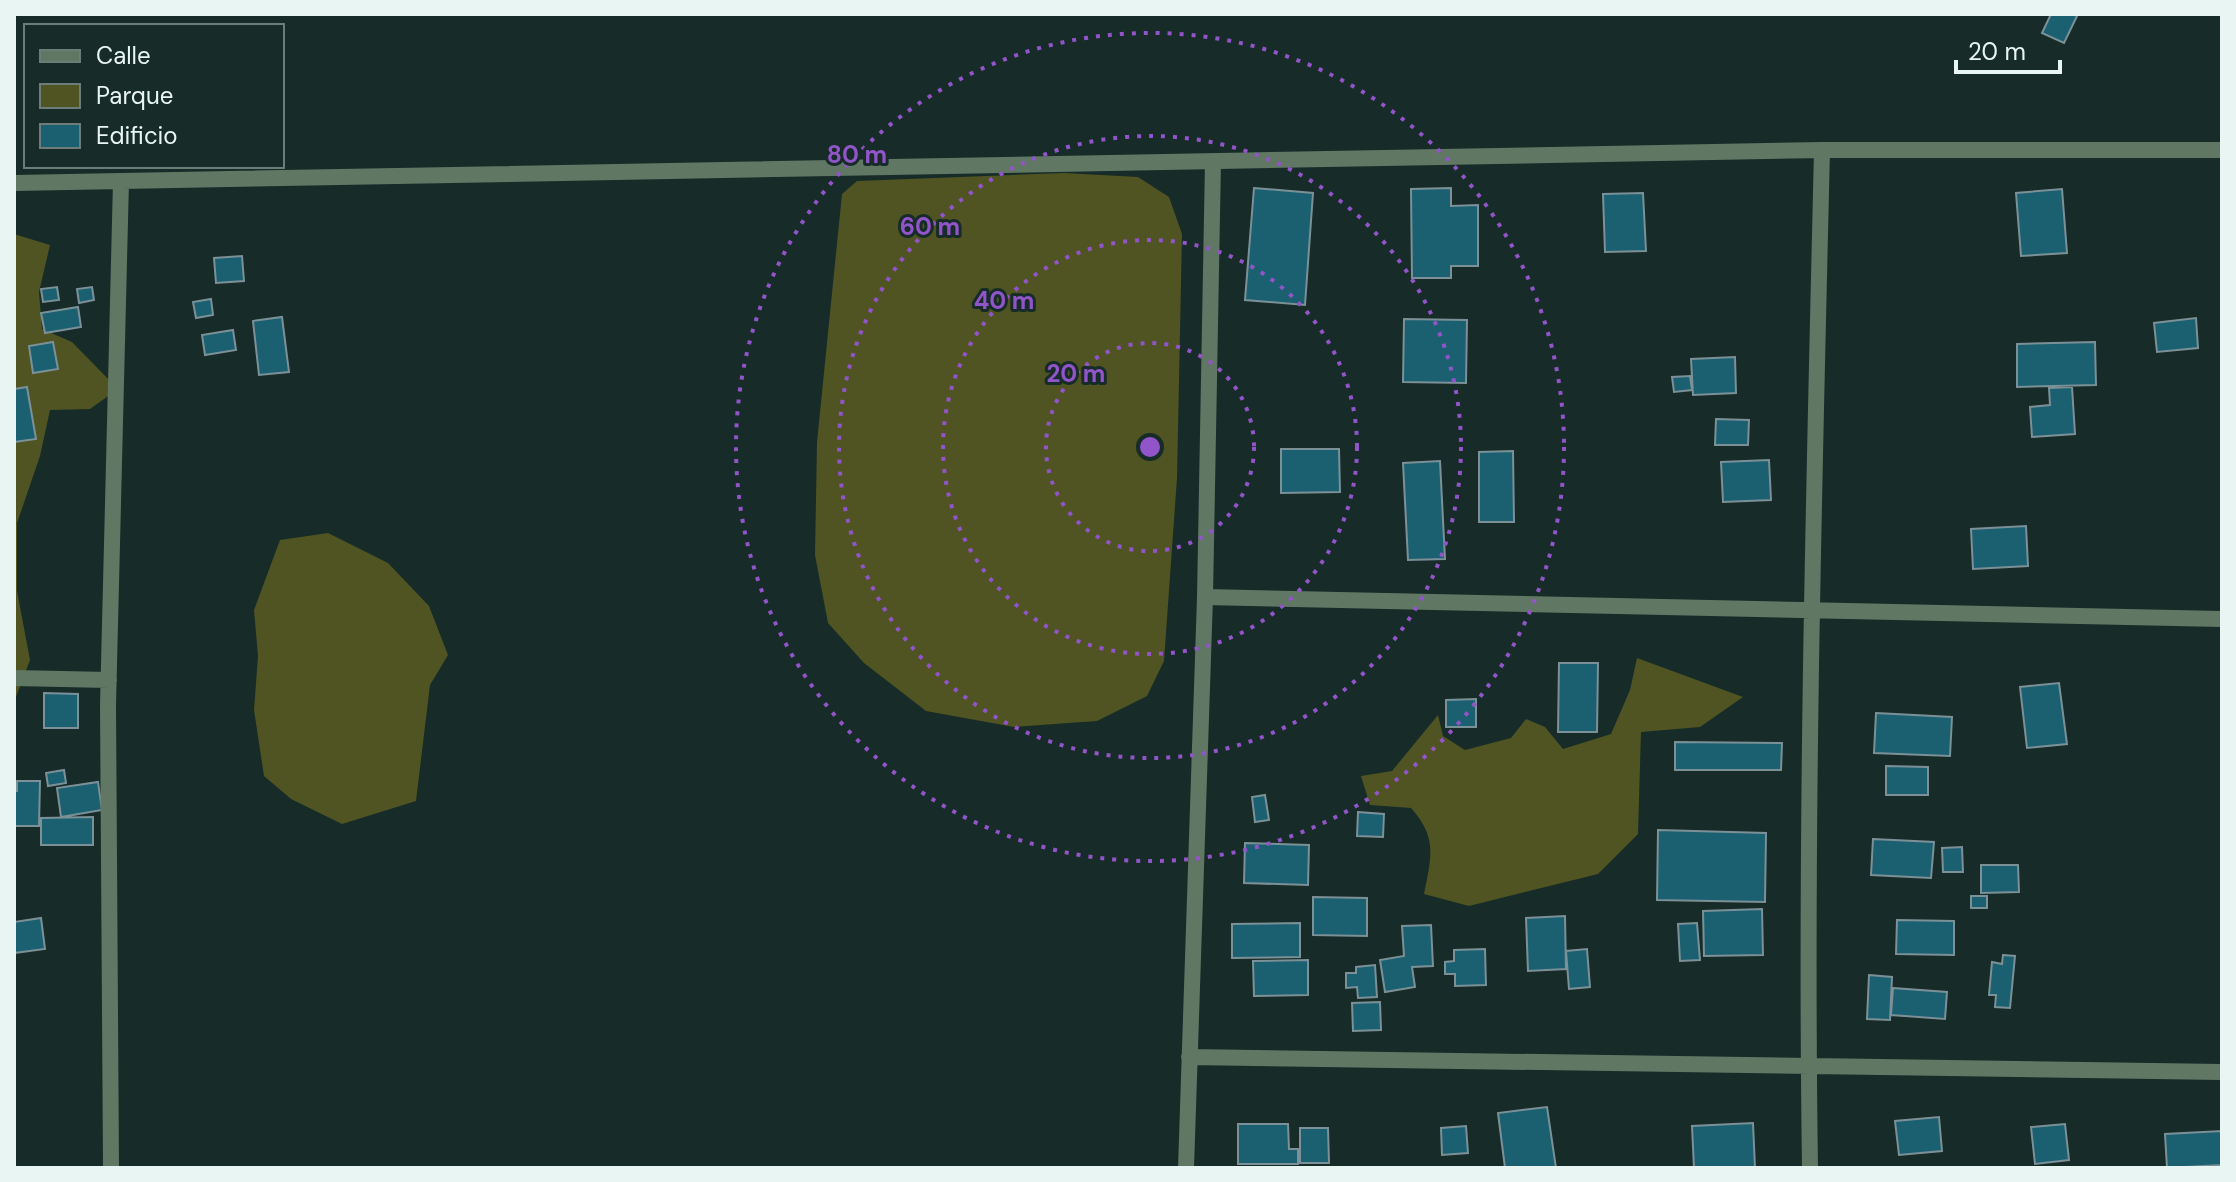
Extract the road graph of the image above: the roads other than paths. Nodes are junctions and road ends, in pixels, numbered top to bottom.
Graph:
1 (1822, 150) junction
2 (2222, 150) edge
3 (1213, 161) junction
4 (121, 181) junction
5 (14, 183) edge
6 (1205, 597) junction
7 (1810, 611) junction
8 (2222, 619) edge
9 (14, 678) edge
10 (109, 680) junction
11 (1189, 1057) junction
12 (1809, 1066) junction
13 (2222, 1072) edge
14 (111, 1168) edge
15 (1186, 1168) edge
16 (1810, 1168) edge

1 - 2 street
1 - 3 street
1 - 7 street
3 - 4 street
3 - 6 street
4 - 5 street
4 - 10 street
6 - 7 street
6 - 11 street
7 - 8 street
7 - 12 street
9 - 10 street
10 - 14 street
11 - 12 street
11 - 15 street
12 - 13 street
12 - 16 street

